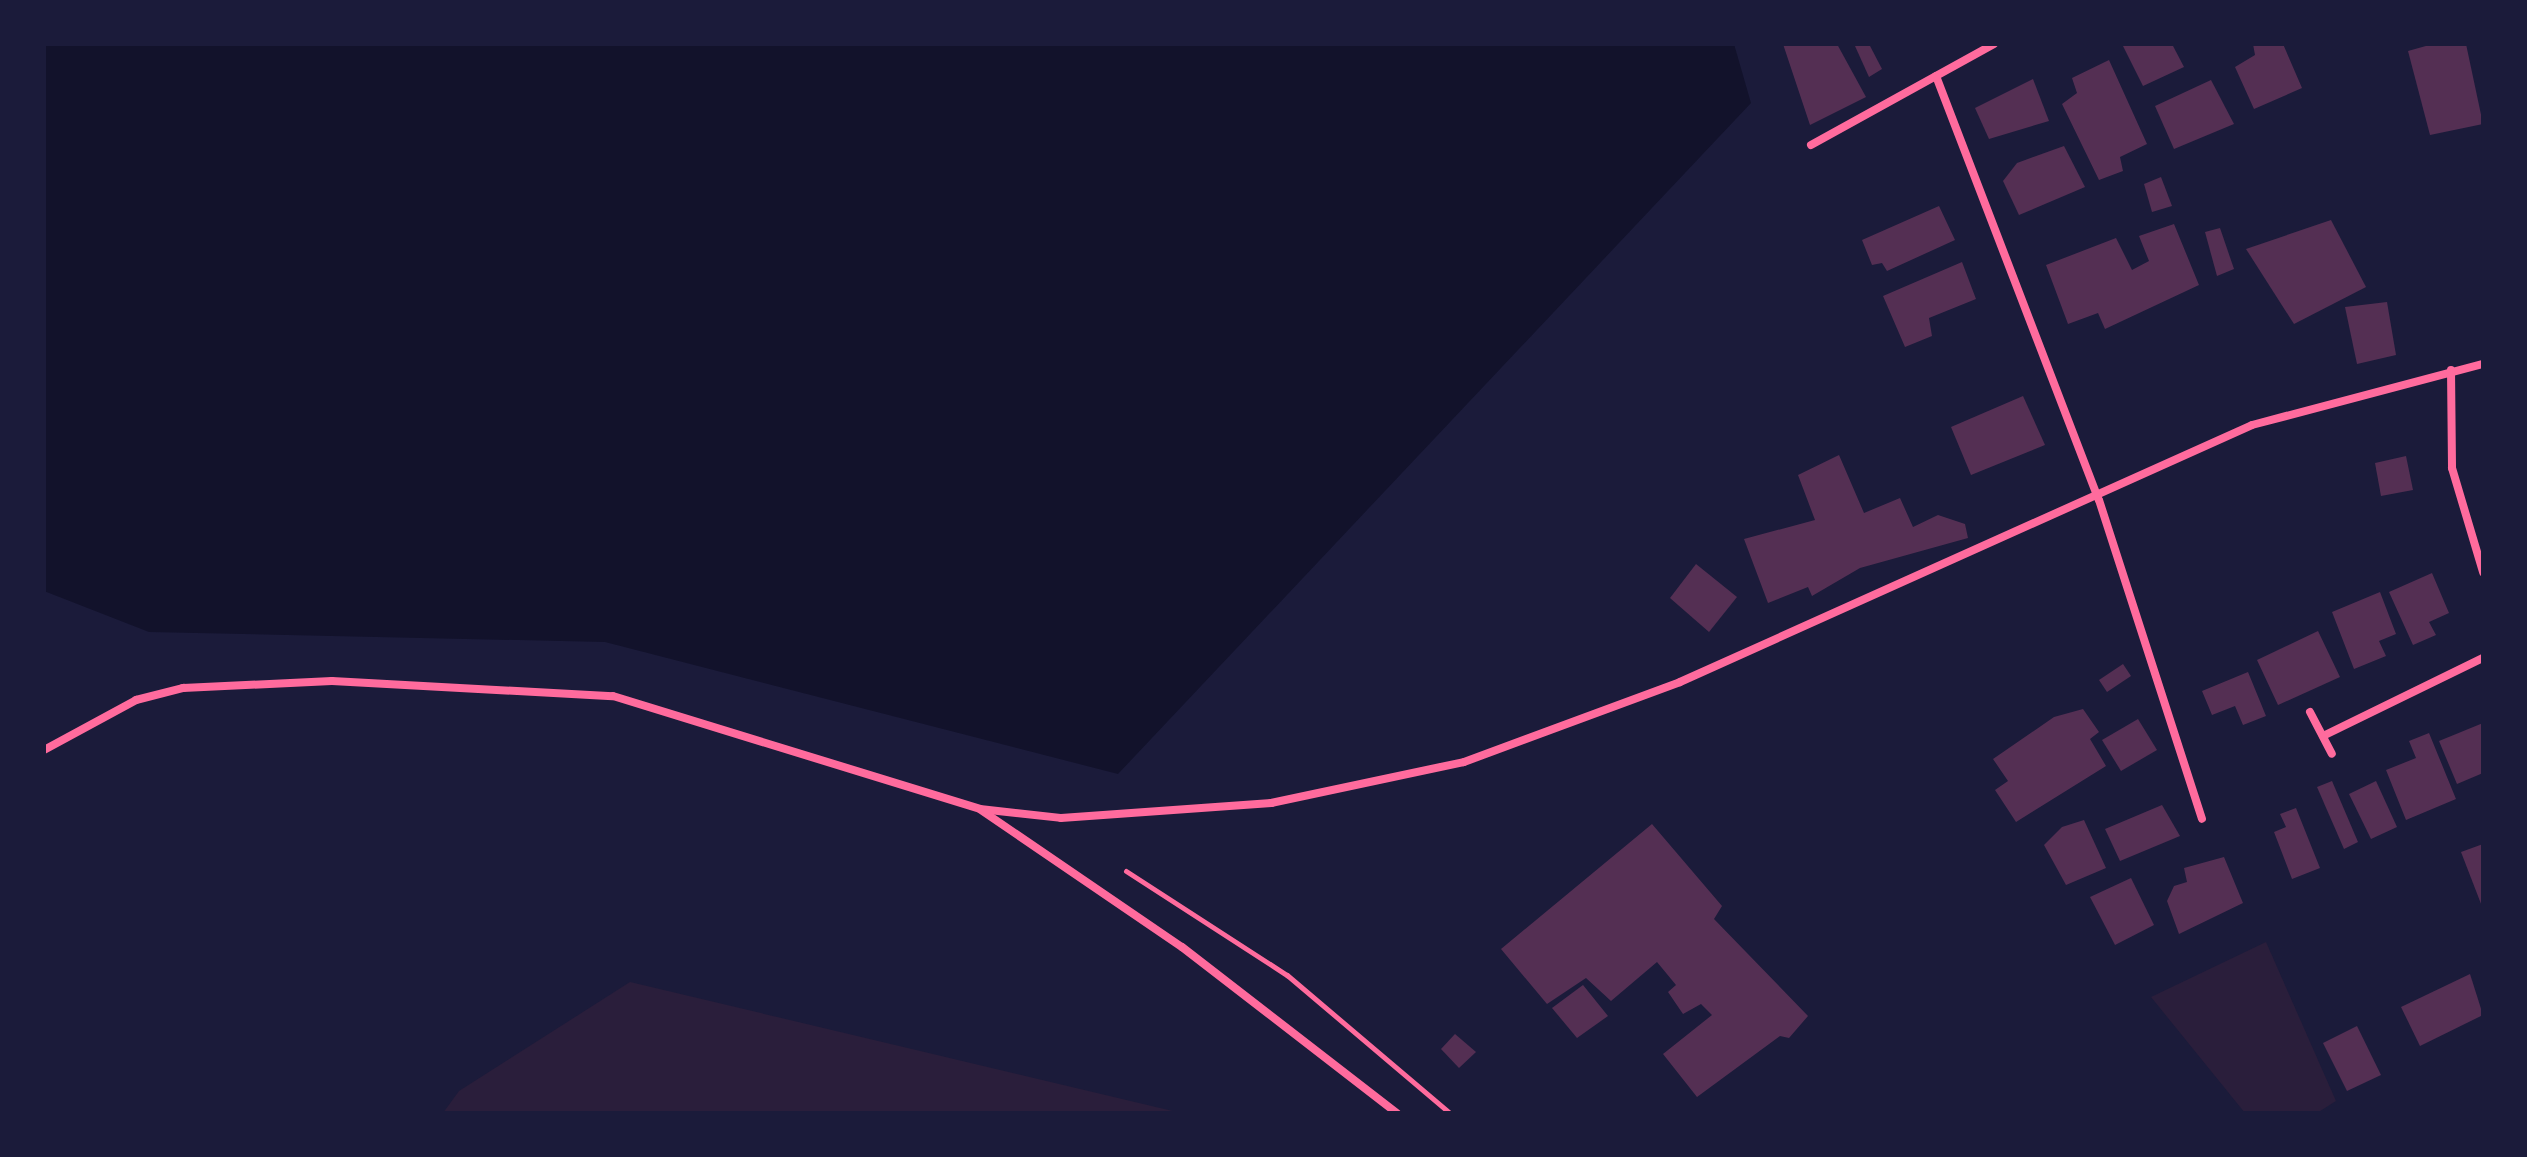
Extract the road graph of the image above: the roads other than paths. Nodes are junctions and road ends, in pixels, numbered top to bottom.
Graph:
1 (1994, 44) edge
2 (1936, 76) junction
3 (1811, 145) dead end
4 (2483, 364) edge
5 (2451, 370) junction
6 (2099, 500) junction
7 (2483, 572) edge
8 (2483, 658) edge
9 (2310, 712) dead end
10 (2323, 736) junction
11 (44, 750) edge
12 (2332, 754) dead end
13 (980, 809) junction
14 (2202, 819) dead end
15 (1397, 1113) edge

1 - 2 street
2 - 3 street
2 - 6 street
4 - 5 street
5 - 6 street
5 - 7 street
6 - 13 street
6 - 14 street
8 - 10 street
9 - 10 street
10 - 12 street
11 - 13 street
13 - 15 street

